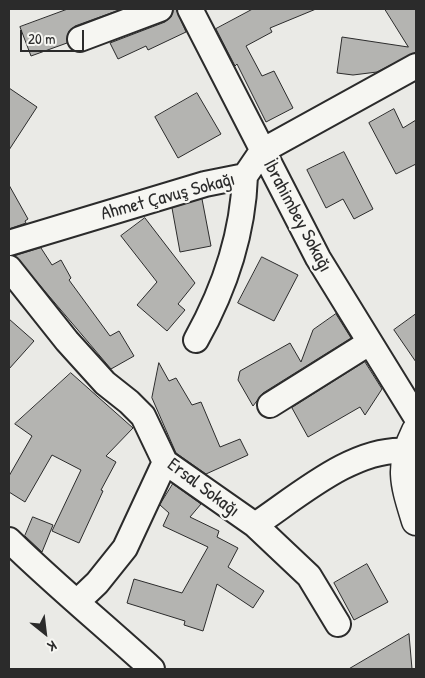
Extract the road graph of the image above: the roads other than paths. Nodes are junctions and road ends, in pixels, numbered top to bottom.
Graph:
1 (160, 9) edge
2 (190, 9) edge
3 (80, 40) dead end
4 (416, 66) edge
5 (262, 150) junction
6 (244, 176) junction
7 (9, 243) edge
8 (9, 268) edge
9 (196, 340) dead end
10 (369, 343) junction
11 (270, 404) dead end
12 (416, 417) edge
13 (411, 441) edge
14 (165, 462) junction
15 (416, 521) edge
16 (255, 526) junction
17 (9, 540) edge
18 (77, 602) junction
19 (338, 624) dead end
20 (152, 669) edge

1 - 3 street
2 - 5 street, İbrahimbey Sokağı
4 - 5 street, Ahmet Çavuş Sokağı
5 - 6 street, Ahmet Çavuş Sokağı
5 - 10 street, İbrahimbey Sokağı
6 - 7 street, Ahmet Çavuş Sokağı
6 - 9 street
8 - 14 street, Ersal Sokağı
10 - 11 street
10 - 12 street, İbrahimbey Sokağı
13 - 15 main road
13 - 16 street, Ersal Sokağı
14 - 16 street, Ersal Sokağı
14 - 18 street
16 - 19 street
17 - 18 street
18 - 20 street

